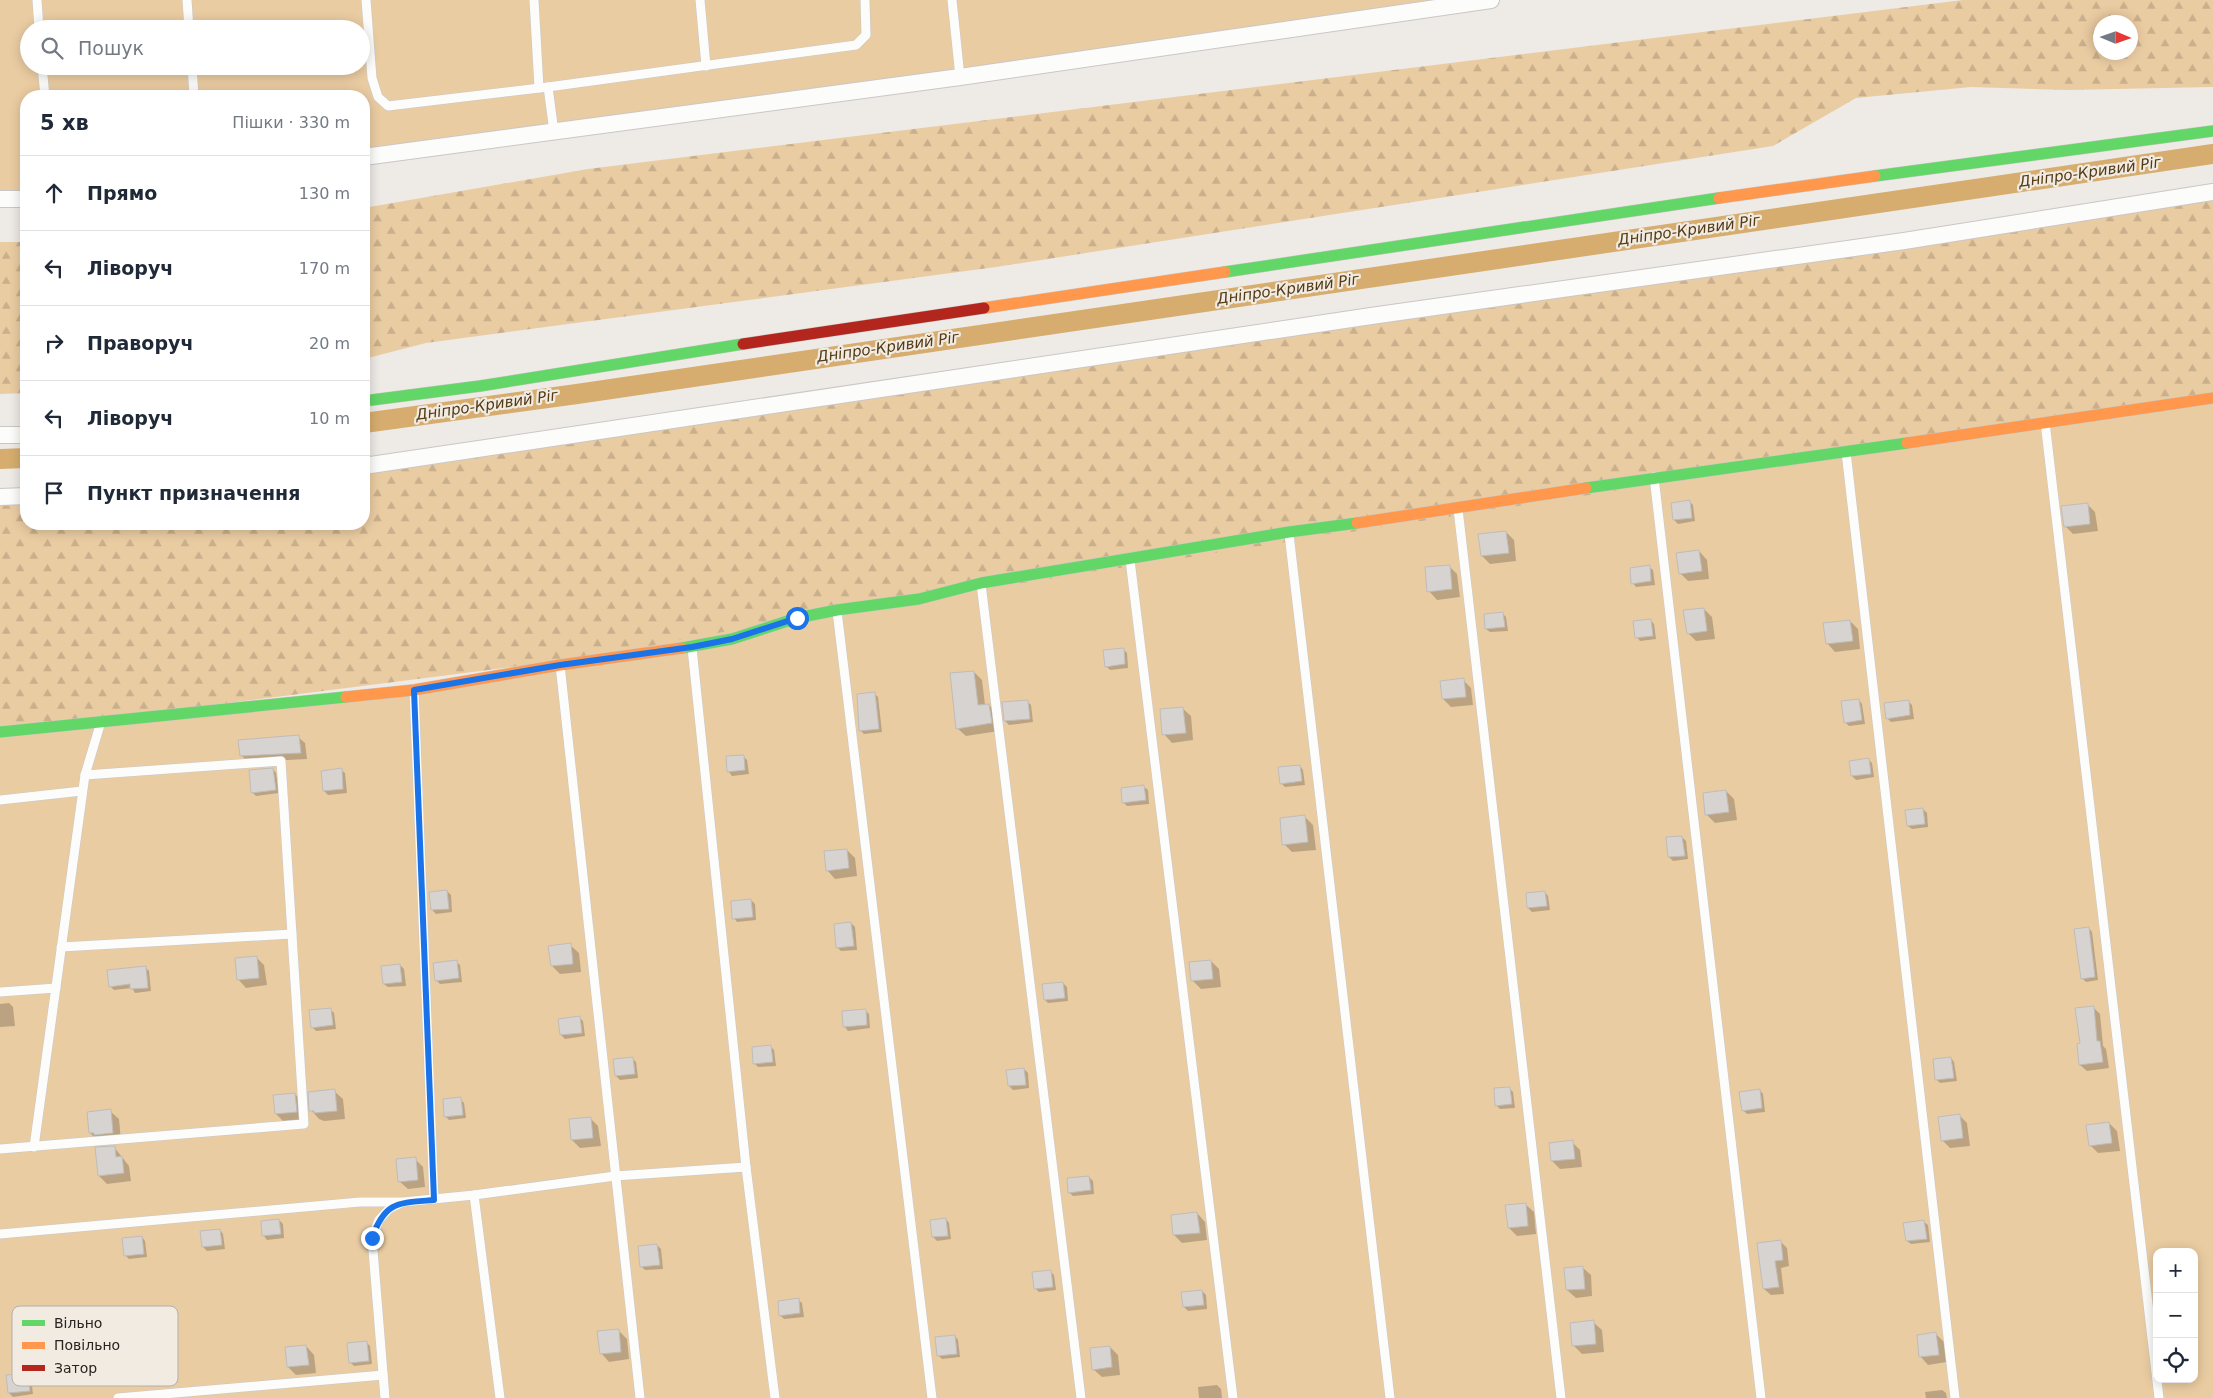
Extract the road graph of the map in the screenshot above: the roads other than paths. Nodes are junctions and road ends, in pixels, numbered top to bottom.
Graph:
1 (37, 0) edge
2 (187, 0) edge
3 (366, 0) edge
4 (534, 0) edge
5 (700, 0) edge
6 (865, 0) edge
7 (952, 0) edge
8 (1491, 0) edge
9 (1414, 5) edge
10 (38, 20) edge
11 (188, 20) edge
12 (368, 20) edge
13 (370, 52) edge
14 (706, 66) junction
15 (43, 75) edge
16 (193, 75) edge
17 (960, 77) junction
18 (543, 88) junction
19 (44, 90) edge
20 (194, 90) edge
21 (2213, 131) edge
22 (554, 132) junction
23 (370, 156) edge
24 (2213, 192) edge
25 (20, 198) edge
26 (0, 199) edge
27 (2213, 398) edge
28 (370, 400) edge
29 (2045, 421) junction
30 (0, 435) edge
31 (20, 435) edge
32 (1846, 452) junction
33 (370, 465) edge
34 (1654, 477) junction
35 (20, 496) edge
36 (0, 497) edge
37 (1458, 509) junction
38 (1289, 532) junction
39 (1130, 558) junction
40 (981, 583) junction
41 (837, 610) junction
42 (692, 647) junction
43 (560, 665) junction
44 (414, 690) junction
45 (101, 724) junction
46 (0, 732) edge
47 (84, 776) junction
48 (82, 791) junction
49 (0, 800) edge
50 (292, 934) junction
51 (61, 947) junction
52 (56, 988) junction
53 (0, 992) edge
54 (34, 1147) junction
55 (0, 1150) edge
56 (746, 1167) junction
57 (615, 1176) junction
58 (474, 1195) junction
59 (434, 1200) junction
60 (403, 1202) junction
61 (0, 1234) edge
62 (383, 1375) junction
63 (118, 1398) edge
64 (385, 1398) edge
65 (500, 1398) edge
66 (640, 1398) edge
67 (775, 1398) edge
68 (932, 1398) edge
69 (1081, 1398) edge
70 (1233, 1398) edge
71 (1390, 1398) edge
72 (1561, 1398) edge
73 (1761, 1398) edge
74 (1955, 1398) edge
75 (2159, 1398) edge

1 - 10 lane
2 - 11 lane
3 - 12 lane
4 - 18 lane
5 - 14 lane
6 - 14 lane
7 - 17 lane
8 - 9 street
9 - 17 street
13 - 18 lane
14 - 18 lane
15 - 19 lane
16 - 20 lane
17 - 22 street
18 - 22 lane
21 - 28 street
22 - 23 street
24 - 33 street
25 - 26 street
27 - 29 street
29 - 32 street
29 - 75 lane
30 - 31 street
32 - 34 street
32 - 74 lane
34 - 37 street
34 - 73 lane
35 - 36 street
37 - 38 street
37 - 72 lane
38 - 39 street
38 - 71 lane
39 - 40 street
39 - 70 lane
40 - 41 street
40 - 69 lane
41 - 42 street
41 - 68 lane
42 - 43 street
42 - 56 lane
43 - 44 street
43 - 57 lane
44 - 45 street
44 - 59 lane
45 - 46 street
45 - 47 lane
47 - 48 lane
47 - 50 lane
48 - 49 lane
48 - 51 lane
50 - 51 lane
50 - 54 lane
51 - 52 lane
52 - 53 lane
52 - 54 lane
54 - 55 lane
56 - 57 lane
56 - 67 lane
57 - 58 lane
57 - 66 lane
58 - 59 lane
58 - 65 lane
59 - 60 lane
60 - 61 lane
60 - 62 lane
62 - 63 lane
62 - 64 lane

